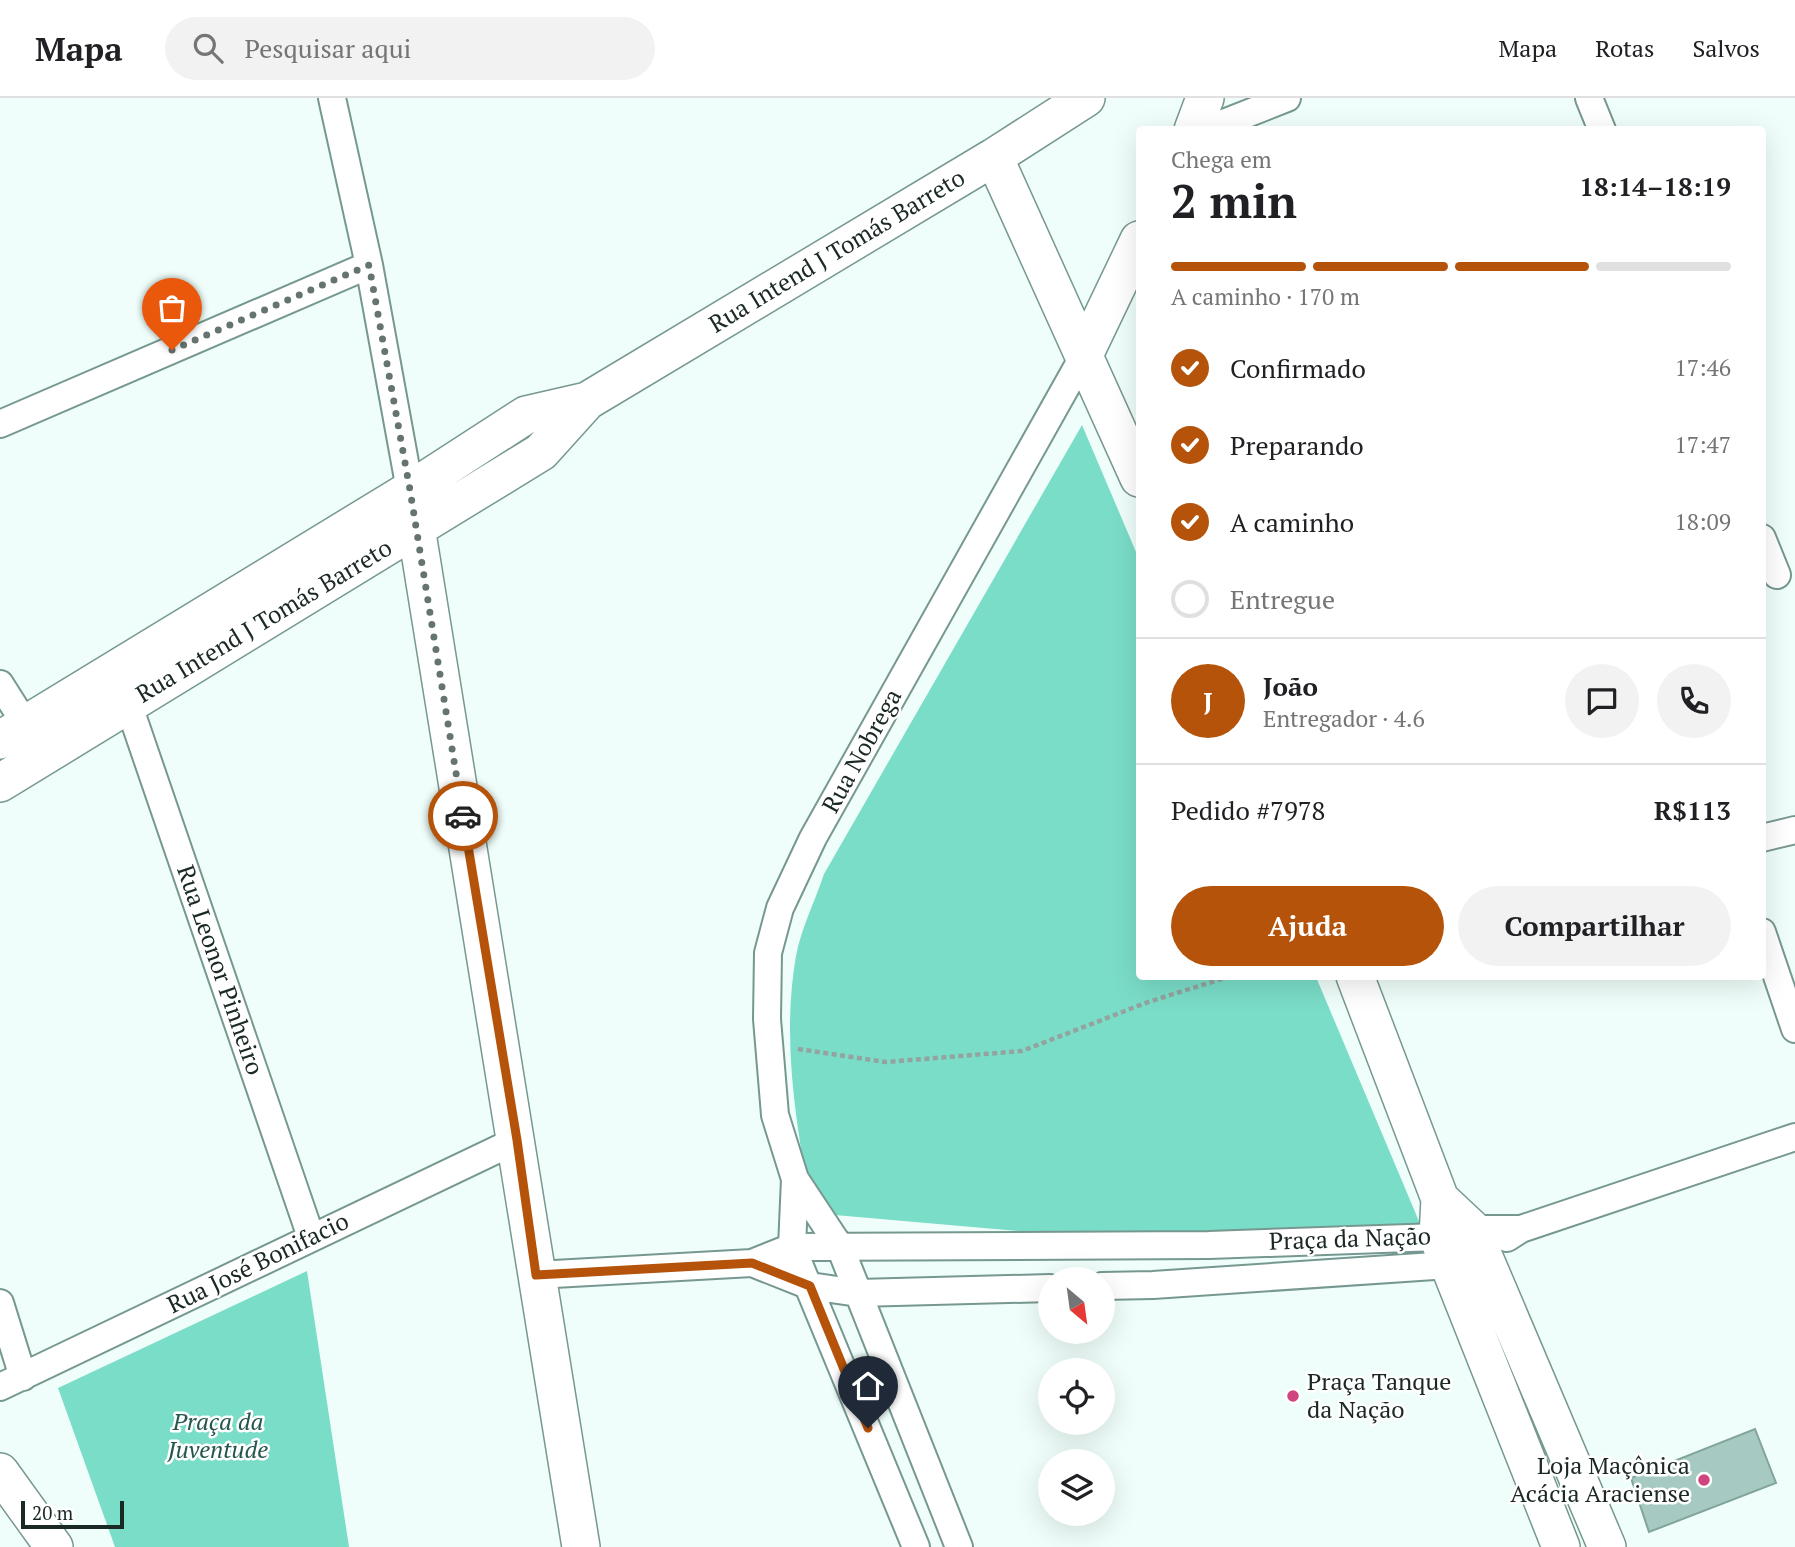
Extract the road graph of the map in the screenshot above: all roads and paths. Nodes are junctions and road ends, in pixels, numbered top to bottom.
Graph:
1 (332, 98) edge
2 (1086, 98) edge
3 (1205, 98) edge
4 (1287, 98) edge
5 (1589, 98) edge
6 (1194, 126) edge
7 (1216, 126) edge
8 (1600, 126) edge
9 (994, 157) junction
10 (1136, 246) edge
11 (369, 265) junction
12 (1084, 355) junction
13 (587, 401) junction
14 (0, 425) edge
15 (1136, 471) edge
16 (410, 490) junction
17 (415, 529) junction
18 (1766, 547) edge
19 (1778, 575) edge
20 (0, 684) edge
21 (128, 703) junction
22 (13, 732) edge
23 (0, 783) edge
24 (1794, 827) edge
25 (1766, 837) edge
26 (1766, 944) edge
27 (1218, 980) edge
28 (1357, 980) edge
29 (1795, 1029) edge
30 (769, 1045) junction
31 (1795, 1137) edge
32 (517, 1140) junction
33 (795, 1179) junction
34 (311, 1237) junction
35 (792, 1247) junction
36 (840, 1247) junction
37 (1460, 1247) junction
38 (752, 1263) junction
39 (536, 1275) junction
40 (810, 1286) junction
41 (1115, 1286) edge
42 (1038, 1288) edge
43 (858, 1293) junction
44 (0, 1303) edge
45 (11, 1382) edge
46 (0, 1472) edge
47 (54, 1547) edge
48 (582, 1547) edge
49 (916, 1547) edge
50 (959, 1547) edge
51 (1561, 1547) edge
52 (1607, 1547) edge

1 - 11 street
2 - 9 main road, Rua Intend J Tomás Barreto
3 - 6 main road
4 - 7 street
5 - 8 street
9 - 12 main road
9 - 13 main road, Rua Intend J Tomás Barreto
10 - 12 main road
11 - 14 street
11 - 16 street
12 - 15 main road
12 - 30 street, Rua Nobrega
13 - 16 main road, Rua Intend J Tomás Barreto
13 - 17 main road, Rua Intend J Tomás Barreto
16 - 17 main road
16 - 22 main road, Rua Intend J Tomás Barreto
17 - 21 main road, Rua Intend J Tomás Barreto
17 - 32 main road
18 - 19 street
20 - 22 street
21 - 23 main road, Rua Intend J Tomás Barreto
21 - 34 street, Rua Leonor Pinheiro
24 - 25 street
26 - 29 street
27 - 30 path
28 - 37 main road
30 - 33 street, Rua Nobrega
31 - 37 street
32 - 34 street, Rua José Bonifacio
32 - 39 main road
33 - 35 street, Rua Nobrega
33 - 36 street, Rua Nobrega
34 - 45 street, Rua José Bonifacio
35 - 36 street, Praça da Nação
35 - 38 street, Praça da Nação
35 - 40 street, Rua Nobrega
36 - 37 street, Praça da Nação
36 - 43 street, Rua Nobrega
37 - 41 street, Praça da Nação
37 - 51 main road
37 - 52 main road
38 - 39 street, Praça da Nação
38 - 40 street, Praça da Nação
39 - 48 main road
40 - 43 street, Praça da Nação
40 - 49 street, Rua Nobrega
42 - 43 street, Praça da Nação
43 - 50 street, Rua Nobrega
44 - 45 street
46 - 47 main road

